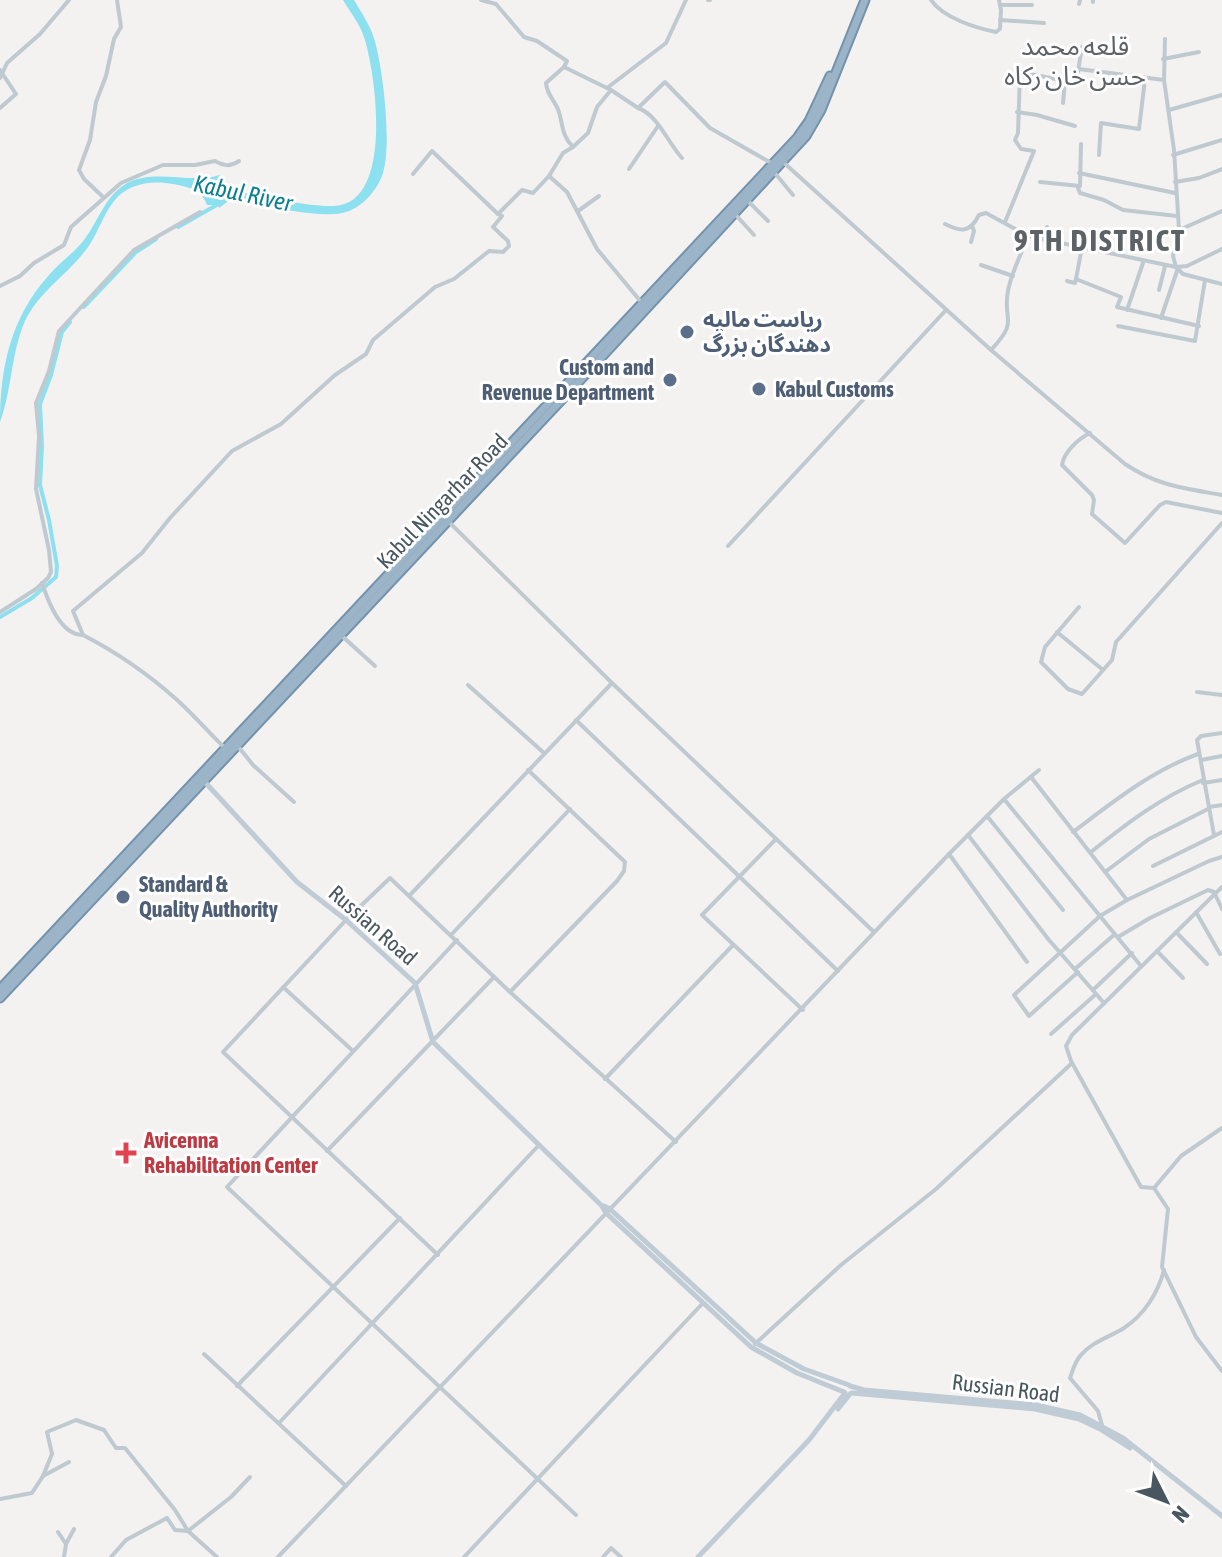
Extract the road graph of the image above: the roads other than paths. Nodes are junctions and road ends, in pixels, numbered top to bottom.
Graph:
1 (69, 0) edge
2 (117, 0) edge
3 (481, 0) edge
4 (686, 0) edge
5 (863, 0) edge
6 (931, 0) edge
7 (1000, 3) edge
8 (1032, 5) dead end
9 (1000, 20) junction
10 (1044, 23) dead end
11 (1165, 39) dead end
12 (1082, 47) dead end
13 (1199, 52) dead end
14 (1163, 59) junction
15 (564, 67) junction
16 (1079, 69) junction
17 (1, 74) edge
18 (1145, 79) junction
19 (1164, 80) junction
20 (1065, 82) junction
21 (609, 89) junction
22 (1222, 95) edge
23 (1063, 103) dead end
24 (0, 108) edge
25 (638, 108) junction
26 (1169, 110) junction
27 (1017, 112) junction
28 (658, 126) junction
29 (1075, 126) dead end
30 (1222, 140) edge
31 (1081, 144) dead end
32 (573, 147) junction
33 (1099, 155) dead end
34 (1173, 155) junction
35 (682, 158) dead end
36 (239, 161) dead end
37 (777, 164) junction
38 (629, 169) dead end
39 (1222, 169) edge
40 (1079, 173) junction
41 (413, 174) dead end
42 (549, 176) junction
43 (1040, 182) dead end
44 (1175, 182) junction
45 (1078, 188) junction
46 (1175, 193) junction
47 (793, 195) dead end
48 (599, 196) dead end
49 (103, 197) junction
50 (747, 200) junction
51 (578, 211) junction
52 (1222, 211) edge
53 (200, 212) dead end
54 (498, 214) junction
55 (735, 214) junction
56 (1177, 216) junction
57 (768, 221) dead end
58 (1005, 222) junction
59 (945, 224) dead end
60 (972, 226) junction
61 (1047, 227) dead end
62 (1179, 230) junction
63 (754, 235) dead end
64 (1028, 236) junction
65 (1044, 240) junction
66 (971, 242) dead end
67 (1082, 247) junction
68 (1222, 249) edge
69 (1144, 262) junction
70 (981, 265) dead end
71 (1166, 266) junction
72 (1176, 269) junction
73 (1013, 276) junction
74 (1222, 277) edge
75 (1076, 279) junction
76 (1205, 280) junction
77 (1067, 281) dead end
78 (1213, 281) junction
79 (1222, 284) edge
80 (0, 286) edge
81 (1159, 290) dead end
82 (642, 303) junction
83 (946, 310) junction
84 (1127, 310) junction
85 (1161, 318) junction
86 (1118, 326) dead end
87 (1199, 326) junction
88 (991, 350) junction
89 (1090, 433) junction
90 (1222, 495) edge
91 (1222, 513) edge
92 (445, 518) junction
93 (1222, 523) edge
94 (728, 546) dead end
95 (42, 583) junction
96 (1079, 607) dead end
97 (0, 612) edge
98 (1057, 632) junction
99 (340, 634) junction
100 (80, 635) junction
101 (375, 666) dead end
102 (1103, 670) junction
103 (296, 676) junction
104 (612, 683) junction
105 (468, 685) dead end
106 (1197, 692) dead end
107 (1222, 695) edge
108 (576, 720) junction
109 (1222, 733) edge
110 (237, 745) junction
111 (225, 748) junction
112 (544, 753) junction
113 (1222, 756) edge
114 (1199, 757) junction
115 (528, 770) junction
116 (1039, 770) dead end
117 (1031, 777) junction
118 (1222, 780) edge
119 (204, 781) junction
120 (1203, 781) junction
121 (1004, 799) junction
122 (294, 802) dead end
123 (1222, 805) edge
124 (1208, 808) junction
125 (570, 809) junction
126 (987, 816) junction
127 (1073, 832) junction
128 (1222, 832) edge
129 (968, 835) junction
130 (1214, 835) junction
131 (776, 839) junction
132 (1090, 852) junction
133 (949, 854) junction
134 (1222, 857) edge
135 (1153, 866) dead end
136 (1105, 872) junction
137 (739, 878) junction
138 (1222, 887) edge
139 (1214, 894) junction
140 (410, 895) junction
141 (1127, 900) junction
142 (1222, 909) edge
143 (1063, 910) dead end
144 (1196, 912) junction
145 (1100, 916) junction
146 (346, 920) junction
147 (874, 932) junction
148 (1176, 932) junction
149 (451, 935) junction
150 (1117, 936) junction
151 (457, 940) junction
152 (733, 945) junction
153 (1157, 951) junction
154 (1060, 953) junction
155 (1132, 953) junction
156 (1220, 954) edge
157 (1027, 962) dead end
158 (1207, 964) dead end
159 (1141, 966) junction
160 (838, 971) junction
161 (1076, 971) junction
162 (17, 975) junction
163 (494, 977) junction
164 (1183, 978) dead end
165 (415, 983) junction
166 (283, 987) junction
167 (0, 989) edge
168 (510, 992) junction
169 (1095, 992) junction
170 (0, 998) edge
171 (1104, 1003) junction
172 (803, 1010) junction
173 (1051, 1034) dead end
174 (433, 1042) junction
175 (353, 1051) junction
176 (1071, 1061) junction
177 (605, 1079) junction
178 (292, 1117) junction
179 (1222, 1128) edge
180 (676, 1142) junction
181 (539, 1145) junction
182 (327, 1151) junction
183 (1154, 1188) junction
184 (608, 1211) junction
185 (400, 1218) junction
186 (438, 1255) junction
187 (1164, 1270) junction
188 (334, 1286) junction
189 (702, 1304) junction
190 (372, 1325) junction
191 (754, 1345) junction
192 (204, 1354) dead end
193 (1222, 1371) edge
194 (850, 1385) junction
195 (237, 1386) junction
196 (440, 1388) junction
197 (848, 1393) junction
198 (279, 1423) junction
199 (1102, 1425) junction
200 (1144, 1457) junction
201 (69, 1462) dead end
202 (43, 1476) junction
203 (250, 1477) dead end
204 (537, 1480) junction
205 (346, 1487) junction
206 (0, 1499) edge
207 (576, 1515) dead end
208 (1222, 1516) edge
209 (74, 1529) dead end
210 (188, 1531) junction
211 (58, 1532) dead end
212 (66, 1544) junction
213 (64, 1557) edge
214 (111, 1557) edge
215 (217, 1557) edge
216 (278, 1557) edge
217 (464, 1557) edge
218 (603, 1557) edge
219 (621, 1557) edge
220 (698, 1557) edge

1 - 17 street
2 - 49 street
3 - 15 street
4 - 21 street
5 - 37 highway, Kabul Ningarhar Road
6 - 9 street
7 - 8 street
7 - 9 street
9 - 10 street
11 - 14 street
12 - 16 street
13 - 14 street
14 - 19 street
15 - 21 street
15 - 32 street
16 - 18 street
16 - 20 street
17 - 24 street
18 - 19 street
18 - 33 street
19 - 26 street
20 - 23 street
20 - 27 street
21 - 25 street
21 - 32 street
22 - 26 street
25 - 28 street
25 - 37 street
26 - 34 street
27 - 29 street
27 - 58 street
28 - 35 street
28 - 38 street
30 - 34 street
31 - 40 street
32 - 42 street
34 - 44 street
36 - 49 street
37 - 47 street
37 - 50 highway, Kabul Ningarhar Road
37 - 82 highway, Kabul Ningarhar Road
37 - 83 street
39 - 44 street
40 - 45 street
40 - 46 street
41 - 54 street
42 - 51 street
42 - 54 street
43 - 45 street
44 - 46 street
45 - 56 street
46 - 56 street
48 - 51 street
49 - 80 street
50 - 55 highway, Kabul Ningarhar Road
50 - 57 street
51 - 82 street
52 - 62 street
53 - 95 street
54 - 100 street
55 - 63 street
55 - 92 highway, Kabul Ningarhar Road
56 - 62 street
58 - 60 street
58 - 64 street
59 - 60 street
60 - 66 street
61 - 65 street
62 - 72 street
64 - 65 street
64 - 73 street
65 - 67 street
67 - 69 street
67 - 75 street
68 - 72 street
69 - 71 street
69 - 84 street
70 - 73 street
71 - 72 street
71 - 81 street
72 - 76 street
72 - 85 street
73 - 88 street
74 - 78 street
75 - 77 street
75 - 84 street
76 - 78 street
76 - 87 street
78 - 79 street
82 - 92 highway, Kabul Ningarhar Road
83 - 88 street
83 - 94 street
84 - 85 street
85 - 87 street
86 - 87 street
88 - 89 street
89 - 90 street
89 - 91 street
92 - 99 highway, Kabul Ningarhar Road
92 - 103 highway, Kabul Ningarhar Road
92 - 104 street
93 - 102 street
95 - 97 street
95 - 100 street
96 - 98 street
98 - 102 street
98 - 102 street
99 - 101 street
99 - 103 highway, Kabul Ningarhar Road
100 - 111 street
103 - 110 highway, Kabul Ningarhar Road
103 - 111 highway, Kabul Ningarhar Road
104 - 108 street
104 - 131 street
105 - 112 street
106 - 107 street
108 - 112 street
108 - 137 street
109 - 114 street
110 - 119 highway, Kabul Ningarhar Road
110 - 122 street
111 - 162 highway, Kabul Ningarhar Road
112 - 115 street
113 - 114 street
114 - 120 street
114 - 127 street
115 - 125 street
115 - 140 street
116 - 117 street
117 - 121 street
117 - 127 street
118 - 120 street
119 - 146 main road, Russian Road
119 - 162 highway, Kabul Ningarhar Road
120 - 124 street
120 - 132 street
121 - 126 street
121 - 145 street
123 - 124 street
124 - 130 street
124 - 136 street
125 - 149 street
125 - 168 street
126 - 129 street
126 - 143 street
127 - 132 street
128 - 130 street
129 - 133 street
129 - 154 street
130 - 135 street
131 - 137 street
131 - 147 street
132 - 136 street
133 - 147 street
133 - 157 street
134 - 141 street
136 - 141 street
137 - 152 street
137 - 160 street
138 - 139 street
139 - 142 street
139 - 144 street
139 - 150 street
140 - 146 street
140 - 149 street
141 - 145 street
144 - 148 street
144 - 156 street
145 - 150 street
145 - 154 street
146 - 165 main road, Russian Road
146 - 166 street
147 - 160 street
148 - 153 street
148 - 158 street
149 - 151 street
150 - 155 street
150 - 161 street
151 - 163 street
151 - 165 street
152 - 172 street
152 - 177 street
153 - 159 street
153 - 164 street
154 - 161 street
154 - 161 street
155 - 159 street
155 - 169 street
159 - 171 street
160 - 172 street
161 - 169 street
162 - 167 highway, Kabul Ningarhar Road
162 - 170 highway, Kabul Ningarhar Road
163 - 168 street
163 - 174 street
165 - 174 main road, Russian Road
165 - 175 street
166 - 175 street
166 - 178 street
168 - 177 street
169 - 171 street
169 - 173 street
171 - 176 street
172 - 180 street
174 - 181 main road, Russian Road
174 - 182 street
175 - 178 street
176 - 183 street
176 - 191 street
177 - 180 street
178 - 182 street
178 - 188 street
179 - 183 street
180 - 184 street
181 - 184 main road, Russian Road
181 - 186 street
182 - 185 street
183 - 187 street
184 - 189 main road, Russian Road
184 - 191 main road, Russian Road
184 - 196 street
185 - 186 street
185 - 188 street
186 - 190 street
187 - 193 street
187 - 199 street
188 - 190 street
188 - 195 street
189 - 191 main road, Russian Road
189 - 204 street
190 - 196 street
190 - 198 street
191 - 194 main road, Russian Road
191 - 197 main road, Russian Road
192 - 195 street
194 - 197 main road
194 - 199 main road, Russian Road
195 - 198 street
196 - 204 street
196 - 205 street
197 - 200 main road, Russian Road
197 - 220 main road
198 - 205 street
199 - 200 main road, Russian Road
200 - 208 main road, Russian Road
201 - 202 street
202 - 206 street
202 - 210 street
203 - 210 street
204 - 207 street
204 - 217 street
205 - 216 street
209 - 212 street
210 - 214 street
210 - 215 street
211 - 212 street
212 - 213 street
218 - 219 street

